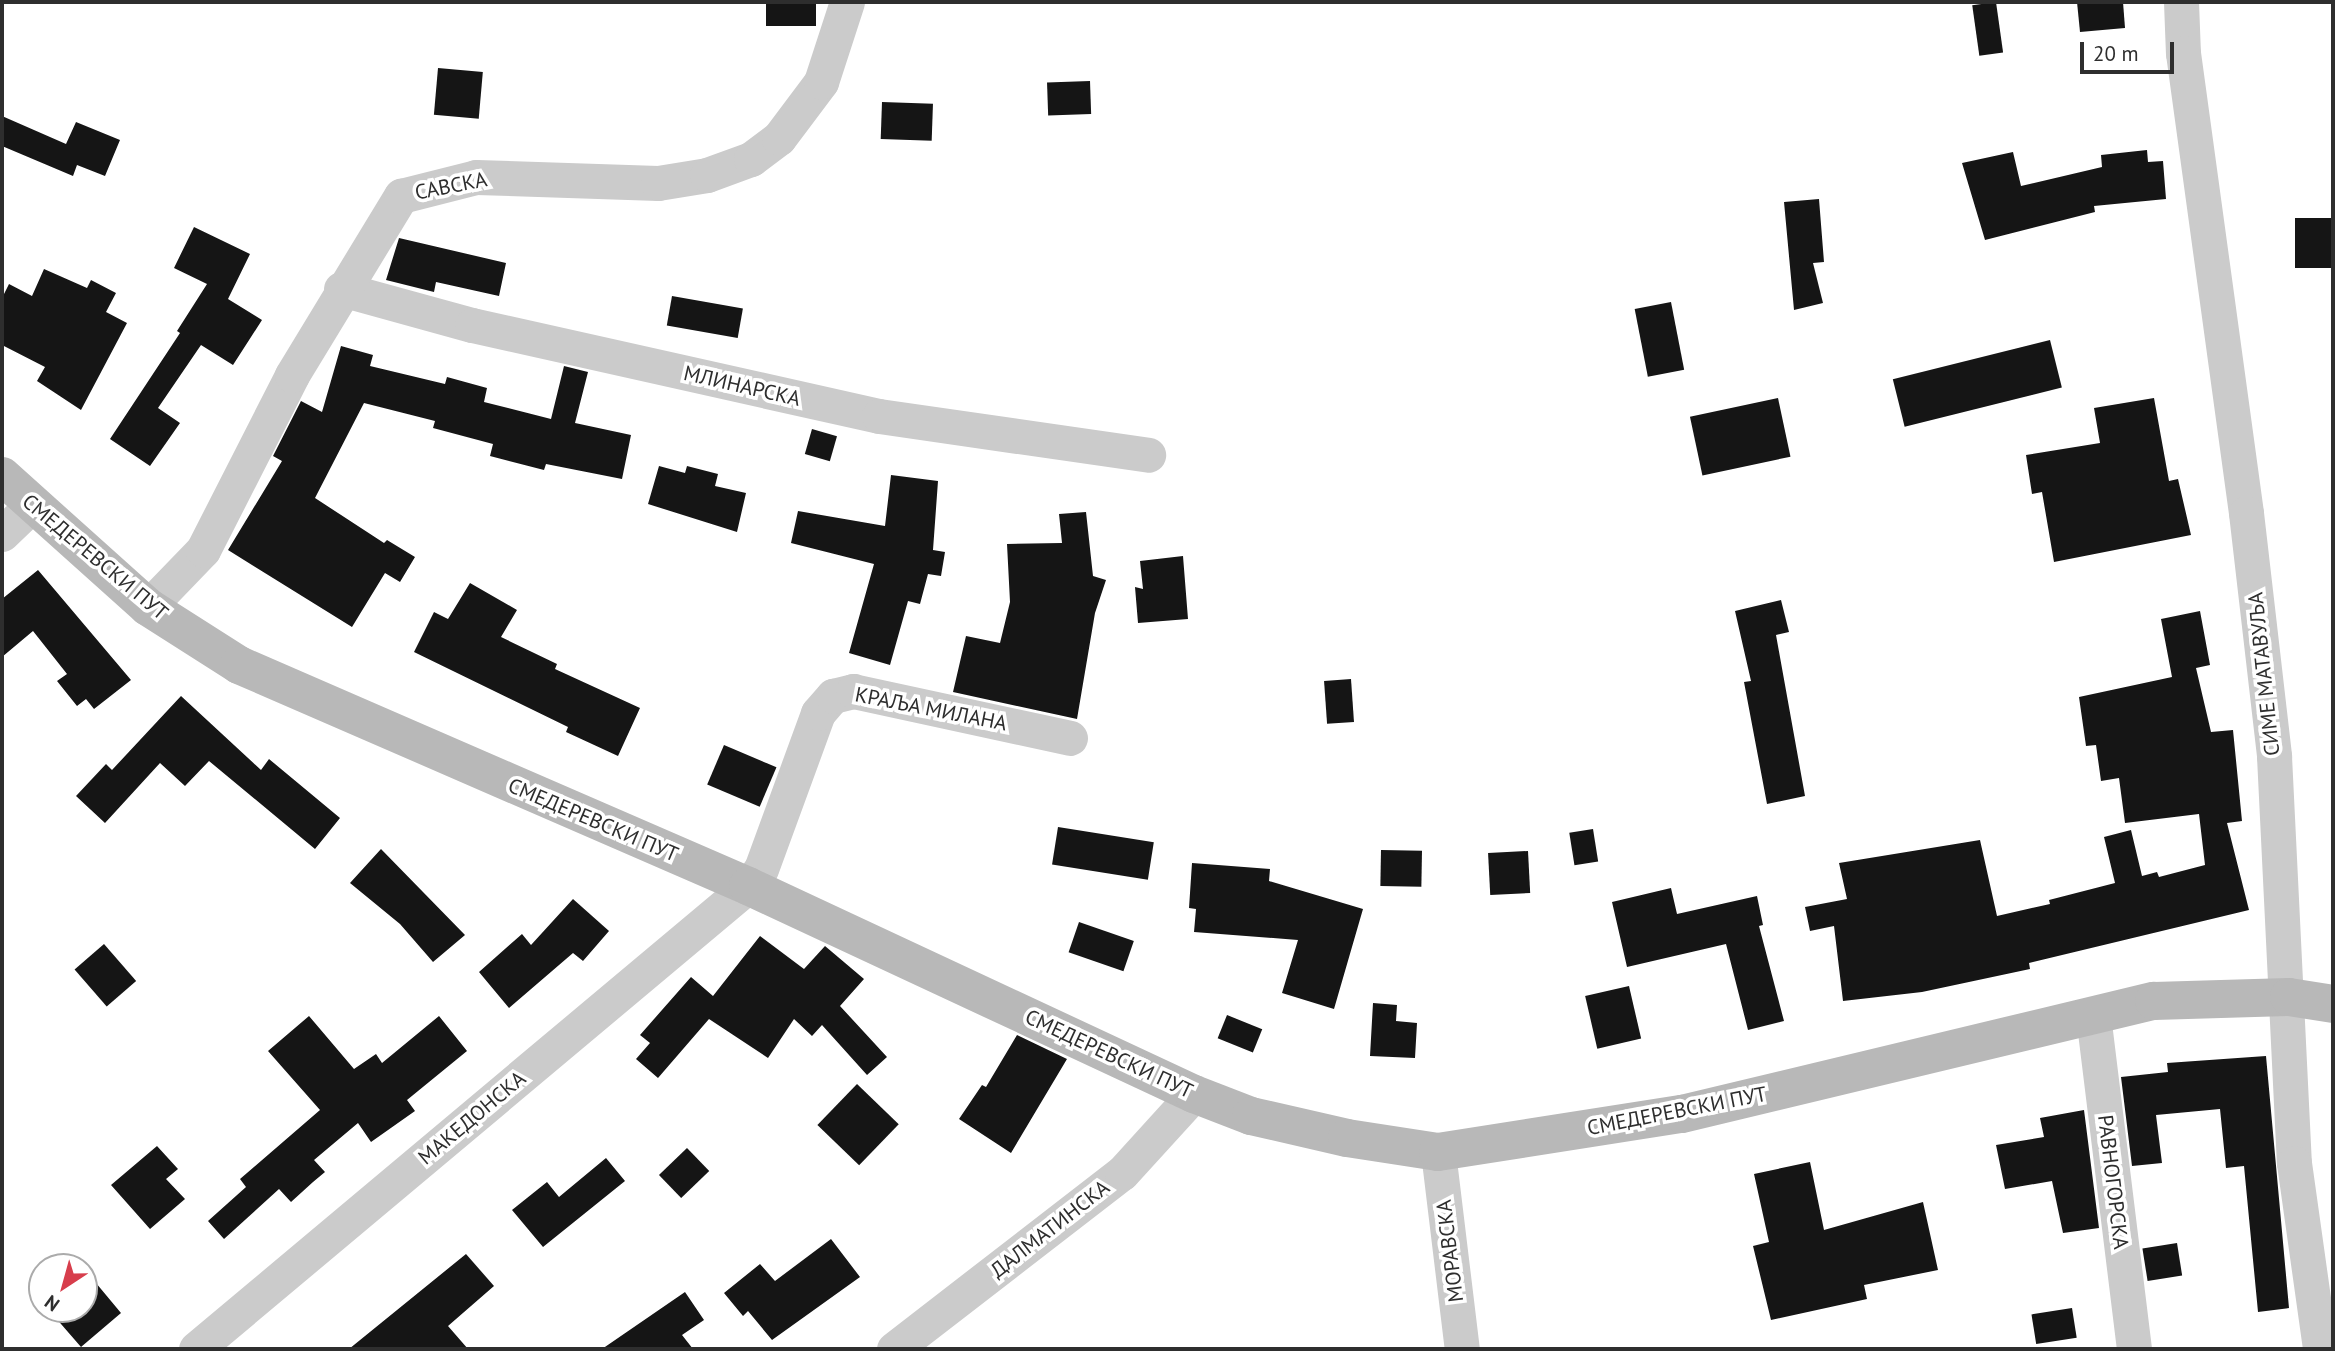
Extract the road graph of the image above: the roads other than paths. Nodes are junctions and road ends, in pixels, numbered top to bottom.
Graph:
1 (847, 2) edge
2 (2181, 2) edge
3 (341, 289) junction
4 (1149, 456) dead end
5 (2, 476) edge
6 (32, 505) junction
7 (2, 534) edge
8 (148, 607) junction
9 (1070, 738) dead end
10 (748, 886) junction
11 (2289, 997) junction
12 (2333, 1004) edge
13 (2093, 1016) junction
14 (1194, 1094) junction
15 (1438, 1152) junction
16 (196, 1349) edge
17 (894, 1349) edge
18 (1462, 1349) edge
19 (2134, 1349) edge
20 (2320, 1349) edge

1 - 3 street, САВСКА
2 - 11 street, СИМЕ МАТАВУЉА
3 - 4 street, МЛИНАРСКА
3 - 8 street, САВСКА
5 - 6 street, СМЕДЕРЕВСКИ ПУТ
6 - 7 street
6 - 8 street, СМЕДЕРЕВСКИ ПУТ
8 - 10 street, СМЕДЕРЕВСКИ ПУТ
9 - 10 street, КРАЉА МИЛАНА
10 - 14 street, СМЕДЕРЕВСКИ ПУТ
10 - 16 street, МАКЕДОНСКА
11 - 12 street, СМЕДЕРЕВСКИ ПУТ
11 - 13 street, СМЕДЕРЕВСКИ ПУТ
11 - 20 street, СИМЕ МАТАВУЉА
13 - 15 street, СМЕДЕРЕВСКИ ПУТ
13 - 19 street, РАВНОГОРСКА
14 - 15 street, СМЕДЕРЕВСКИ ПУТ
14 - 17 street, ДАЛМАТИНСКА
15 - 18 street, МОРАВСКА

